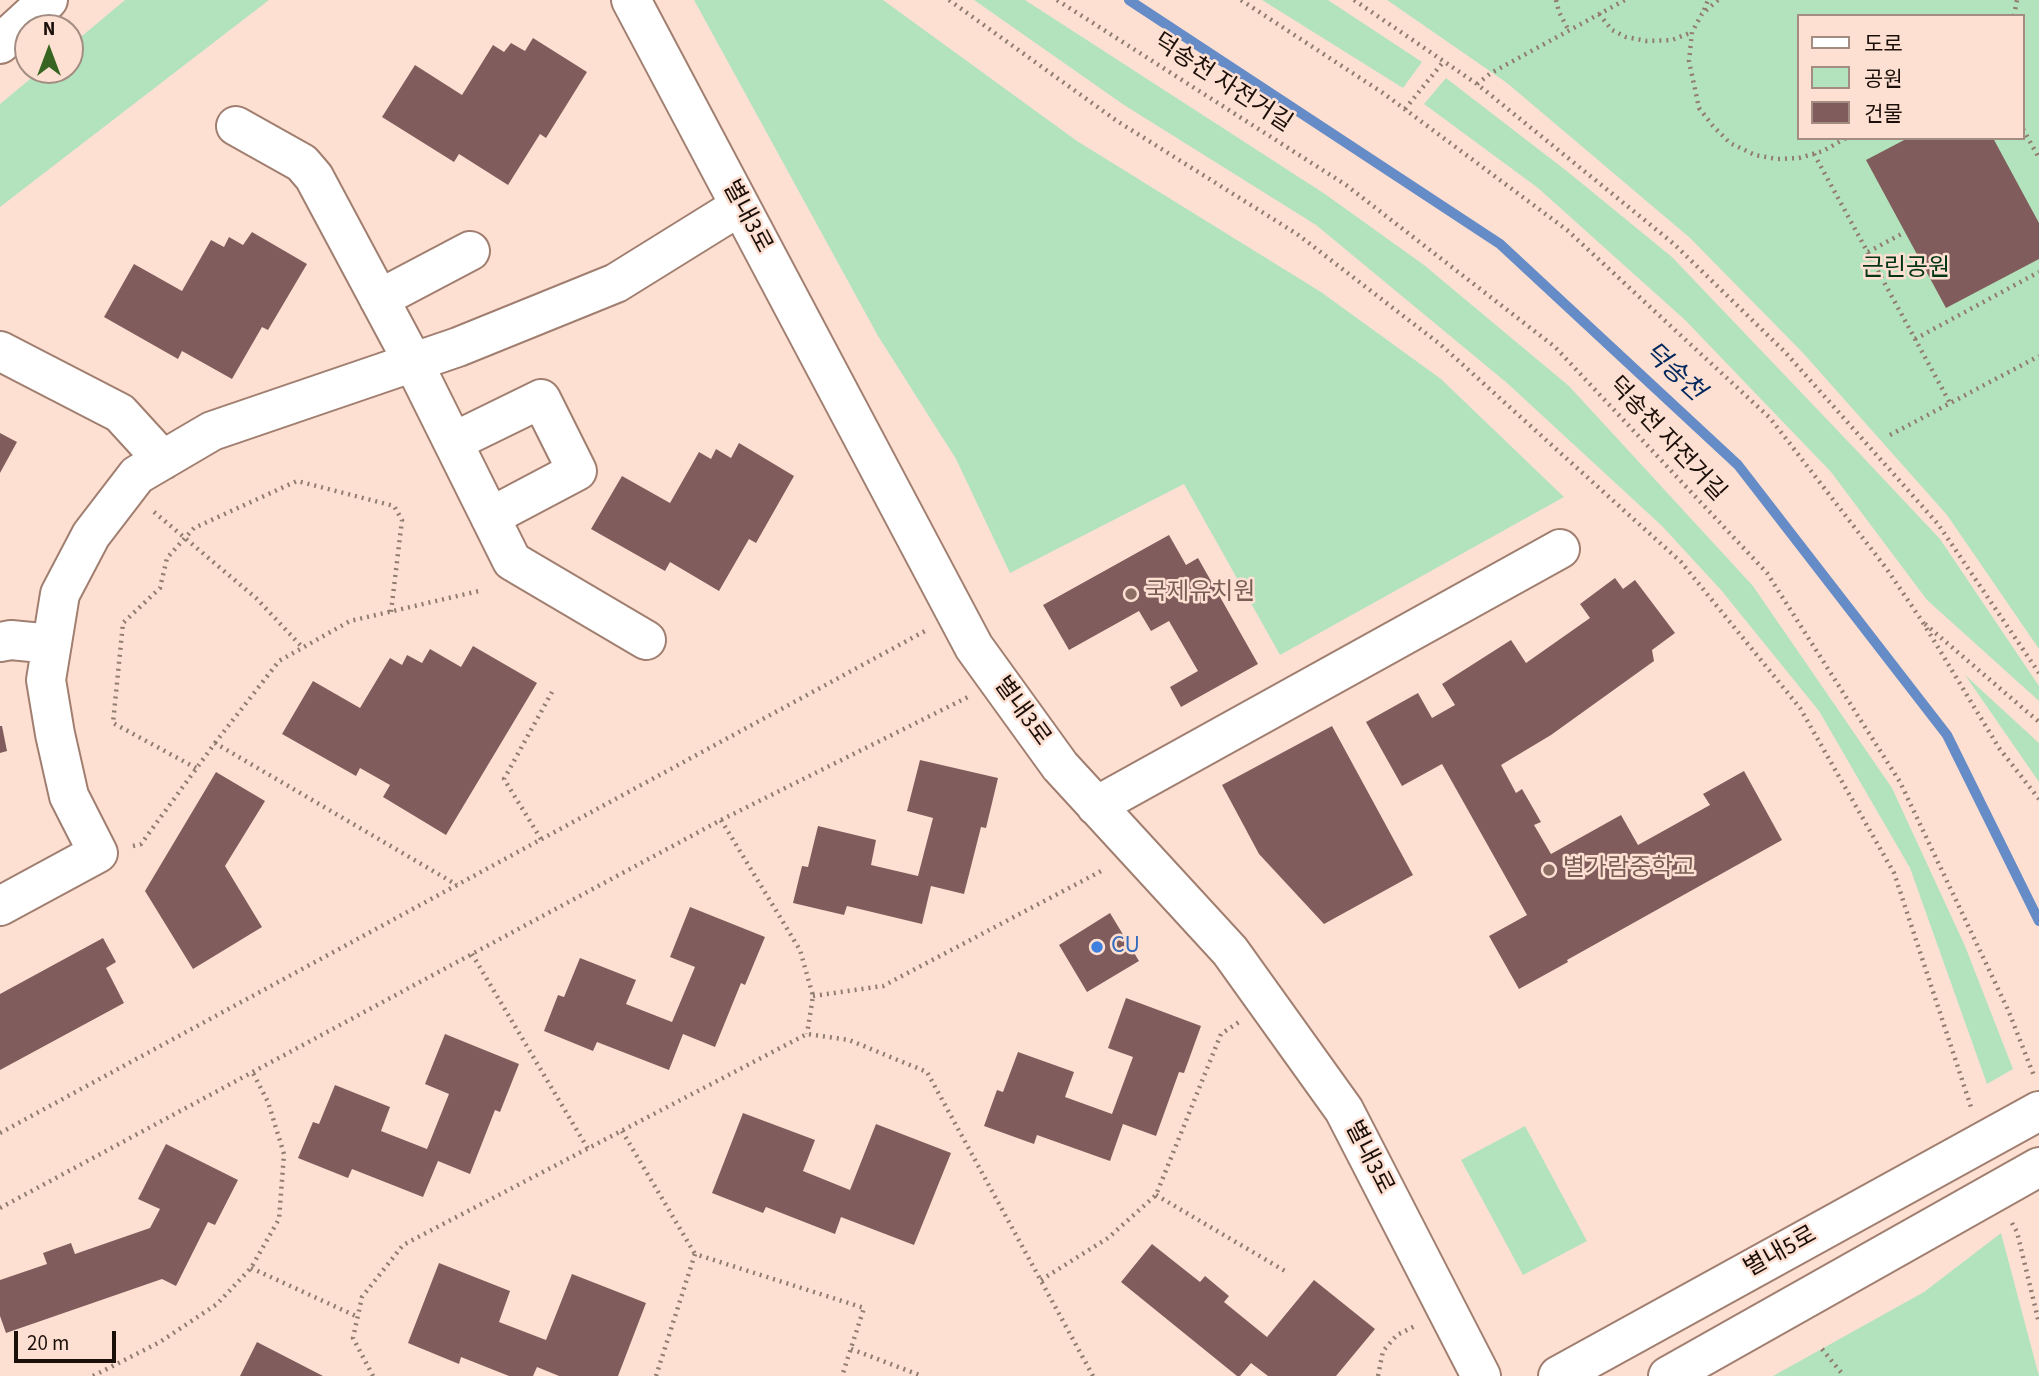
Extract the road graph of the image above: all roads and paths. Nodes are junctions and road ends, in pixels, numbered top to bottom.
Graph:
1 (48, 0) edge
2 (631, 0) edge
3 (949, 0) edge
4 (1057, 0) edge
5 (1241, 0) edge
6 (1354, 0) edge
7 (1556, 0) edge
8 (1625, 0) edge
9 (1708, 0) edge
10 (1718, 0) edge
11 (1599, 14) junction
12 (1702, 14) junction
13 (1569, 30) junction
14 (1692, 32) junction
15 (0, 44) edge
16 (1444, 61) junction
17 (1477, 84) junction
18 (1405, 109) junction
19 (236, 126) dead end
20 (2025, 133) edge
21 (1842, 140) edge
22 (1814, 153) junction
23 (2039, 158) edge
24 (740, 206) junction
25 (1905, 232) dead end
26 (470, 251) dead end
27 (1868, 252) junction
28 (2039, 272) edge
29 (379, 299) junction
30 (1915, 339) junction
31 (0, 351) edge
32 (2039, 356) edge
33 (413, 362) junction
34 (1950, 403) junction
35 (1890, 435) dead end
36 (453, 442) junction
37 (163, 460) junction
38 (126, 490) junction
39 (490, 517) junction
40 (186, 537) junction
41 (1560, 549) dead end
42 (479, 591) dead end
43 (391, 612) junction
44 (957, 614) junction
45 (1922, 621) junction
46 (646, 640) dead end
47 (0, 642) edge
48 (52, 643) junction
49 (303, 648) junction
50 (2039, 673) edge
51 (999, 681) junction
52 (552, 692) dead end
53 (2039, 722) edge
54 (215, 743) junction
55 (196, 768) junction
56 (2039, 799) edge
57 (1096, 806) junction
58 (721, 820) junction
59 (541, 839) junction
60 (1138, 850) junction
61 (98, 853) junction
62 (457, 885) junction
63 (0, 906) edge
64 (472, 954) junction
65 (813, 996) junction
66 (1268, 1003) junction
67 (807, 1034) junction
68 (253, 1072) junction
69 (2036, 1094) edge
70 (622, 1131) junction
71 (0, 1133) edge
72 (1990, 1139) junction
73 (588, 1149) junction
74 (2019, 1178) edge
75 (1156, 1195) junction
76 (0, 1208) edge
77 (695, 1254) junction
78 (251, 1268) junction
79 (1285, 1271) dead end
80 (1041, 1280) junction
81 (1445, 1309) junction
82 (358, 1317) junction
83 (2039, 1323) edge
84 (851, 1349) junction
85 (1822, 1349) dead end
86 (93, 1376) edge
87 (373, 1376) edge
88 (656, 1376) edge
89 (842, 1376) edge
90 (922, 1376) edge
91 (1093, 1376) edge
92 (1378, 1376) edge
93 (1481, 1376) edge
94 (1558, 1376) edge
95 (1668, 1376) edge
96 (1843, 1376) edge

1 - 15 main road
2 - 24 main road, 별내3로
3 - 72 path
4 - 69 path, 덕송천 자전거길
5 - 18 path
6 - 16 path
7 - 13 path
8 - 11 path
9 - 12 path
10 - 12 path
11 - 13 path
11 - 14 path
12 - 14 path
13 - 17 path
14 - 22 path
16 - 17 path
16 - 18 path
17 - 50 path
18 - 45 path
19 - 29 main road
20 - 23 path
21 - 22 path
22 - 27 path
24 - 33 main road
24 - 44 main road, 별내3로
25 - 27 path
26 - 29 main road
27 - 30 path
28 - 30 path
29 - 33 main road
30 - 34 path
31 - 37 main road
32 - 34 path
33 - 36 main road
33 - 37 main road
34 - 35 path
36 - 39 main road
36 - 39 main road
37 - 38 main road
38 - 40 path
38 - 48 main road
39 - 46 main road
40 - 43 path
40 - 49 path
40 - 55 path
41 - 57 main road
42 - 43 path
43 - 49 path
44 - 51 main road, 별내3로
44 - 59 path
45 - 53 path
45 - 56 path
47 - 48 main road
48 - 61 main road
49 - 54 path
51 - 57 main road, 별내3로
51 - 58 path
52 - 59 path
54 - 55 path
54 - 62 path
55 - 61 path
57 - 60 main road, 별내3로
58 - 64 path
58 - 65 path
59 - 62 path
60 - 65 path
60 - 66 main road, 별내3로
61 - 63 main road
62 - 71 path
64 - 68 path
64 - 73 path
65 - 67 path
66 - 75 path
66 - 81 main road, 별내3로
67 - 70 path
67 - 80 path
68 - 76 path
68 - 78 path
69 - 72 main road, 별내5로
70 - 73 path
70 - 77 path
72 - 94 main road, 별내5로
73 - 82 path
74 - 83 path
74 - 95 main road
75 - 79 path
75 - 80 path
77 - 84 path
77 - 88 path
78 - 82 path
78 - 86 path
80 - 91 path
81 - 92 path
81 - 93 main road, 별내3로
82 - 87 path
84 - 89 path
84 - 90 path
85 - 96 path

